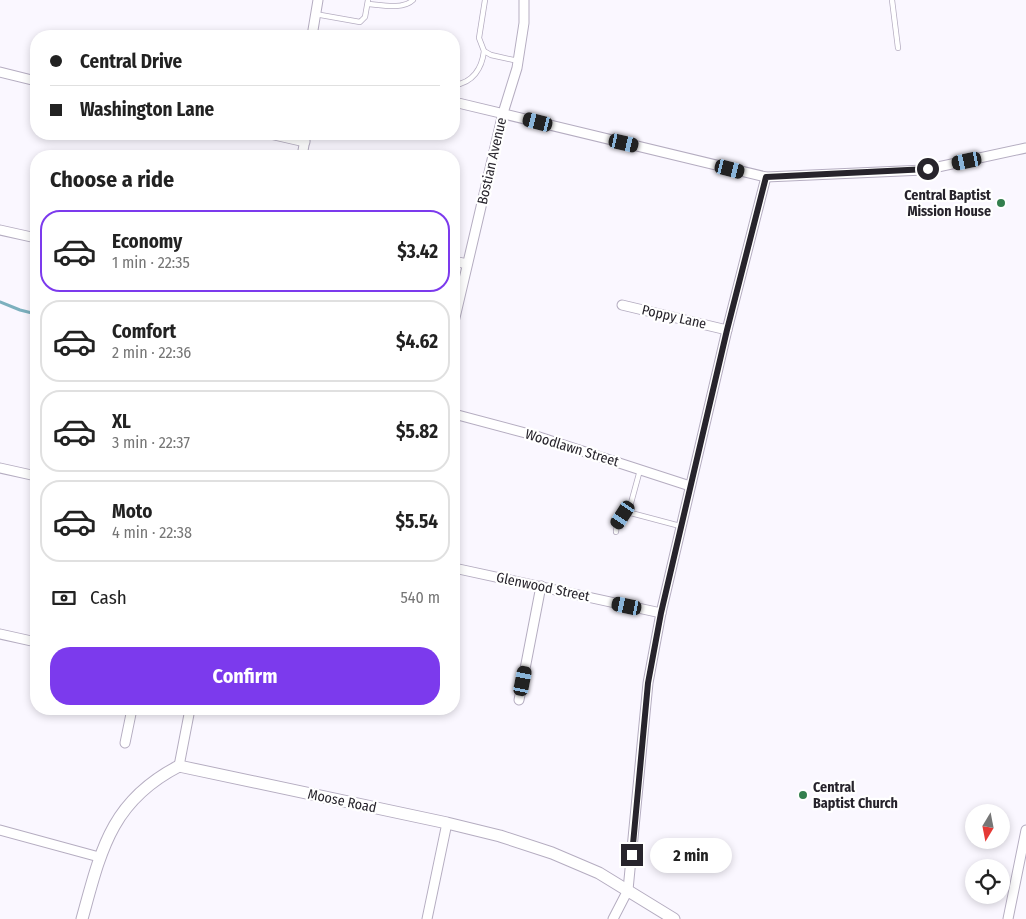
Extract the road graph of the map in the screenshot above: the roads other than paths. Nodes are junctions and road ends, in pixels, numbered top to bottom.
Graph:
1 (318, 0) edge
2 (413, 0) edge
3 (484, 0) edge
4 (524, 0) edge
5 (892, 0) edge
6 (368, 2) edge
7 (315, 14) junction
8 (313, 30) edge
9 (898, 48) dead end
10 (484, 50) junction
11 (518, 61) junction
12 (0, 72) edge
13 (30, 79) edge
14 (460, 84) edge
15 (460, 103) edge
16 (503, 113) junction
17 (1026, 148) edge
18 (766, 177) junction
19 (0, 230) edge
20 (30, 237) edge
21 (460, 262) edge
22 (468, 264) junction
23 (460, 297) edge
24 (622, 305) dead end
25 (727, 330) junction
26 (460, 416) edge
27 (0, 468) edge
28 (640, 470) junction
29 (30, 475) edge
30 (690, 486) junction
31 (628, 514) junction
32 (680, 526) junction
33 (616, 532) dead end
34 (460, 569) edge
35 (542, 586) junction
36 (661, 613) junction
37 (0, 634) edge
38 (30, 641) edge
39 (519, 700) dead end
40 (131, 715) edge
41 (189, 715) edge
42 (125, 744) dead end
43 (179, 766) junction
44 (447, 823) junction
45 (0, 830) edge
46 (1026, 830) edge
47 (99, 858) junction
48 (628, 890) junction
49 (82, 919) edge
50 (427, 919) edge
51 (613, 919) edge
52 (674, 919) edge
53 (1008, 919) edge

1 - 7 street
2 - 6 lane
3 - 10 lane
4 - 11 street, Bostian Avenue
5 - 9 lane
6 - 7 lane
7 - 8 street
10 - 11 lane
10 - 14 lane
11 - 16 street, Bostian Avenue
12 - 13 street
15 - 16 street
16 - 18 street
16 - 22 street, Bostian Avenue
17 - 18 street
18 - 25 street
19 - 20 street
21 - 22 street
22 - 23 street, Bostian Avenue
24 - 25 street, Poppy Lane
25 - 30 street
26 - 28 street, Woodlawn Street
27 - 29 street
28 - 30 street, Woodlawn Street
28 - 31 lane
30 - 32 street
31 - 32 lane
31 - 33 lane
32 - 36 street
34 - 35 street, Glenwood Street
35 - 36 street, Glenwood Street
35 - 39 street
36 - 48 street
37 - 38 street
40 - 42 street
41 - 43 street
43 - 44 street, Moose Road
43 - 47 street
44 - 48 street, Moose Road
44 - 50 street
45 - 47 street
46 - 53 street
47 - 49 street
48 - 51 street
48 - 52 street, Moose Road

